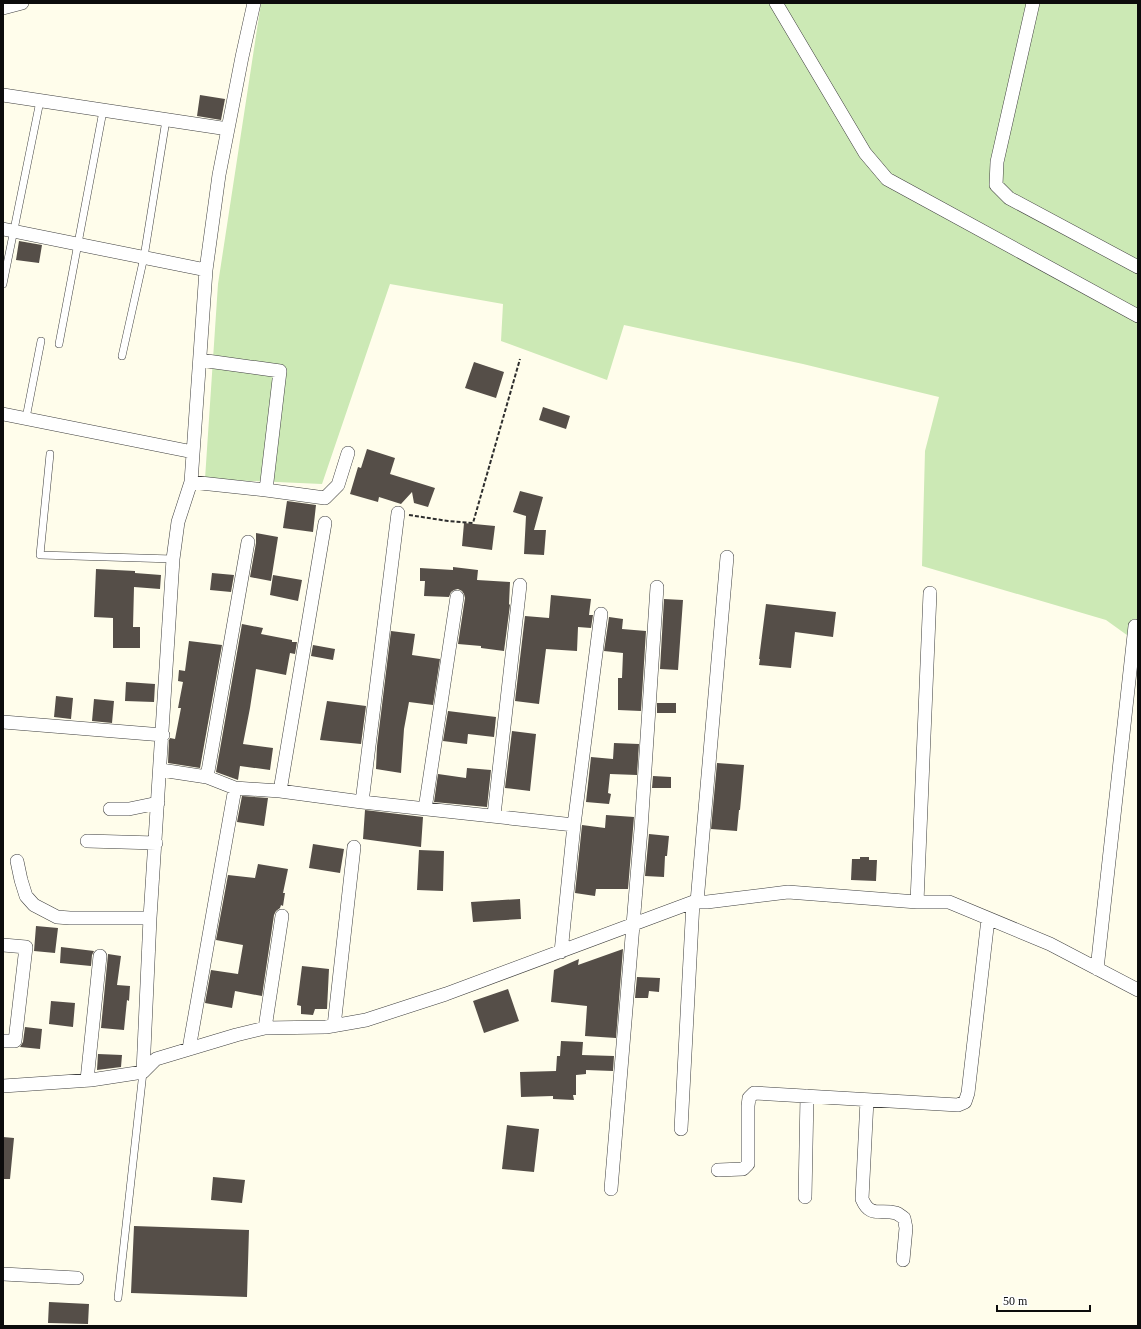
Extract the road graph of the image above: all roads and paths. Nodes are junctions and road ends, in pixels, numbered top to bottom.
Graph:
1 (22, 3) edge
2 (254, 3) edge
3 (776, 3) edge
4 (1033, 3) edge
5 (3, 8) edge
6 (3, 95) edge
7 (40, 101) junction
8 (103, 110) junction
9 (166, 120) junction
10 (228, 129) junction
11 (9, 230) edge
12 (79, 244) junction
13 (144, 257) junction
14 (1138, 267) edge
15 (206, 270) junction
16 (3, 284) edge
17 (1138, 316) edge
18 (41, 341) dead end
19 (59, 344) dead end
20 (122, 356) dead end
21 (200, 360) junction
22 (520, 360) dead end
23 (3, 414) edge
24 (26, 418) junction
25 (193, 452) junction
26 (348, 453) dead end
27 (50, 454) dead end
28 (191, 482) junction
29 (266, 490) junction
30 (398, 513) joint
31 (325, 523) dead end
32 (248, 542) dead end
33 (727, 557) dead end
34 (173, 559) junction
35 (520, 585) dead end
36 (657, 587) dead end
37 (930, 593) dead end
38 (457, 597) dead end
39 (601, 614) dead end
40 (1135, 626) dead end
41 (3, 722) edge
42 (163, 735) junction
43 (160, 770) junction
44 (207, 776) junction
45 (235, 788) junction
46 (280, 791) junction
47 (362, 802) junction
48 (158, 803) junction
49 (110, 808) dead end
50 (425, 809) junction
51 (494, 816) junction
52 (574, 825) junction
53 (87, 841) dead end
54 (156, 843) junction
55 (354, 847) dead end
56 (17, 861) dead end
57 (695, 902) junction
58 (917, 902) junction
59 (282, 916) dead end
60 (150, 918) junction
61 (988, 919) junction
62 (633, 925) junction
63 (3, 945) edge
64 (561, 952) junction
65 (100, 956) dead end
66 (1097, 969) junction
67 (1138, 990) edge
68 (334, 1026) junction
69 (265, 1028) junction
70 (3, 1041) edge
71 (189, 1049) junction
72 (3, 1051) edge
73 (143, 1072) junction
74 (87, 1080) junction
75 (3, 1086) edge
76 (807, 1096) junction
77 (867, 1100) junction
78 (680, 1129) dead end
79 (718, 1170) dead end
80 (611, 1189) dead end
81 (805, 1197) dead end
82 (903, 1260) dead end
83 (3, 1274) edge
84 (77, 1278) dead end
85 (118, 1298) dead end

1 - 5 street
2 - 10 street
3 - 17 street
4 - 14 street
6 - 7 street
7 - 8 street
7 - 11 lane
8 - 9 street
8 - 12 lane
9 - 10 street
9 - 13 lane
10 - 15 street
11 - 12 street
11 - 16 lane
12 - 13 street
12 - 19 lane
13 - 15 street
13 - 20 lane
15 - 21 street
18 - 24 lane
21 - 25 street
21 - 29 street
22 - 30 path
23 - 24 street
24 - 25 street
25 - 28 street
26 - 29 street
27 - 34 lane
28 - 29 street
28 - 34 street
30 - 47 street
31 - 46 street
32 - 44 street
33 - 57 street
34 - 42 street
35 - 51 street
36 - 62 street
37 - 58 street
38 - 50 street
39 - 52 street
40 - 66 street
41 - 42 street
42 - 43 street
43 - 44 street
43 - 48 street
44 - 45 street
45 - 46 street
45 - 71 street
46 - 47 street
47 - 50 street
48 - 49 street
48 - 54 street
50 - 51 street
51 - 52 street
52 - 64 street
53 - 54 street
54 - 60 street
55 - 68 street
56 - 60 street
57 - 58 street
57 - 62 street
57 - 78 street
58 - 61 street
59 - 69 street
60 - 73 street
61 - 66 street
61 - 77 street
62 - 64 street
62 - 80 street
63 - 70 street
64 - 68 street
65 - 74 street
66 - 67 street
68 - 69 street
69 - 71 street
70 - 72 street
71 - 73 street
73 - 74 street
73 - 85 lane
74 - 75 street
76 - 77 street
76 - 79 street
76 - 81 street
77 - 82 street
83 - 84 street

